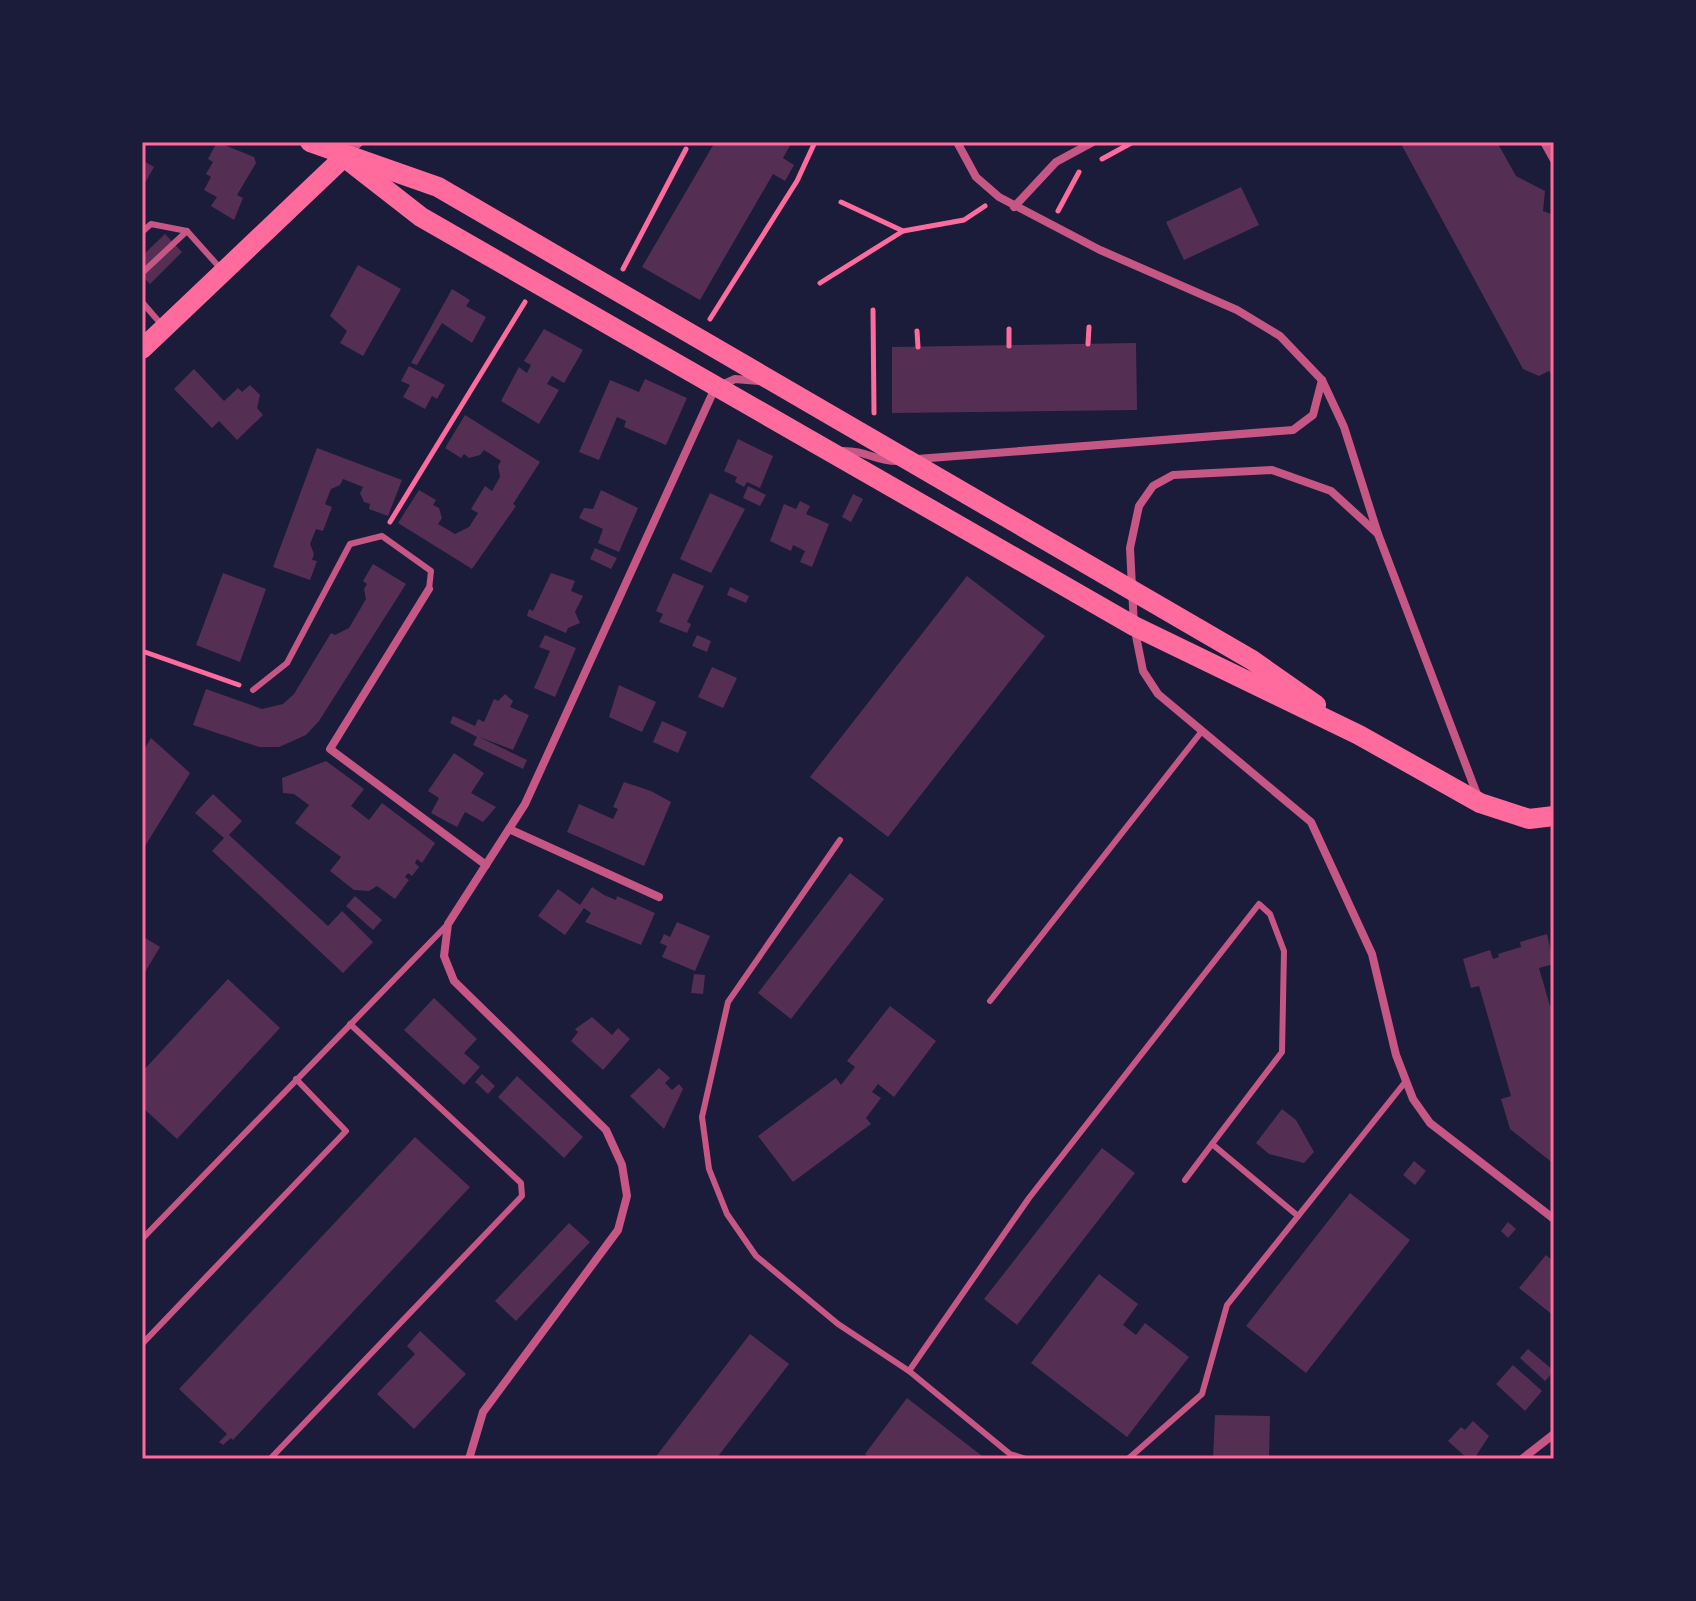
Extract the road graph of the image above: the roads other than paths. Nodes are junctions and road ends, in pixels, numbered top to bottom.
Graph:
1 (310, 142) edge
2 (360, 142) edge
3 (957, 142) edge
4 (1093, 142) edge
5 (1544, 142) edge
6 (344, 157) junction
7 (1554, 160) edge
8 (1014, 207) junction
9 (187, 231) junction
10 (142, 232) edge
11 (224, 272) junction
12 (142, 273) edge
13 (142, 302) edge
14 (164, 327) junction
15 (142, 349) edge
16 (1322, 380) junction
17 (780, 384) junction
18 (715, 388) junction
19 (828, 452) junction
20 (909, 460) junction
21 (1378, 534) junction
22 (429, 589) joint
23 (1133, 593) junction
24 (1134, 626) junction
25 (253, 690) road end
26 (1202, 731) junction
27 (1359, 735) junction
28 (1480, 803) junction
29 (1554, 816) edge
30 (509, 829) junction
31 (840, 840) dead end
32 (486, 865) junction
33 (659, 897) dead end
34 (448, 924) junction
35 (990, 1001) dead end
36 (350, 1024) junction
37 (296, 1079) junction
38 (1406, 1081) junction
39 (1212, 1144) junction
40 (1185, 1180) dead end
41 (1298, 1216) junction
42 (1554, 1219) edge
43 (142, 1239) edge
44 (142, 1344) edge
45 (909, 1371) junction
46 (1554, 1434) edge
47 (270, 1459) edge
48 (469, 1459) edge
49 (1026, 1459) edge
50 (1128, 1459) edge
51 (1522, 1459) edge

1 - 6 main road
2 - 6 street
3 - 8 street
4 - 8 street
5 - 7 street
6 - 11 main road
6 - 17 main road
6 - 18 main road
8 - 16 street
9 - 10 lane
9 - 11 lane
9 - 12 lane
11 - 14 main road
13 - 14 lane
14 - 15 main road
16 - 20 street
16 - 21 street
17 - 18 street
17 - 20 main road
18 - 19 main road
18 - 30 street
19 - 20 street
19 - 24 main road
20 - 23 main road
21 - 23 street
21 - 28 street
22 - 25 lane
22 - 32 street
23 - 24 street
23 - 27 main road
24 - 26 street
24 - 27 main road
26 - 35 lane
26 - 38 street
27 - 28 main road
28 - 29 main road
30 - 32 street
30 - 33 street
31 - 45 lane
32 - 34 street
34 - 36 lane
34 - 48 street
36 - 37 lane
36 - 47 lane
37 - 43 lane
37 - 44 lane
38 - 41 lane
38 - 42 street
39 - 40 lane
39 - 41 lane
39 - 45 lane
41 - 50 lane
45 - 49 lane
46 - 51 street

